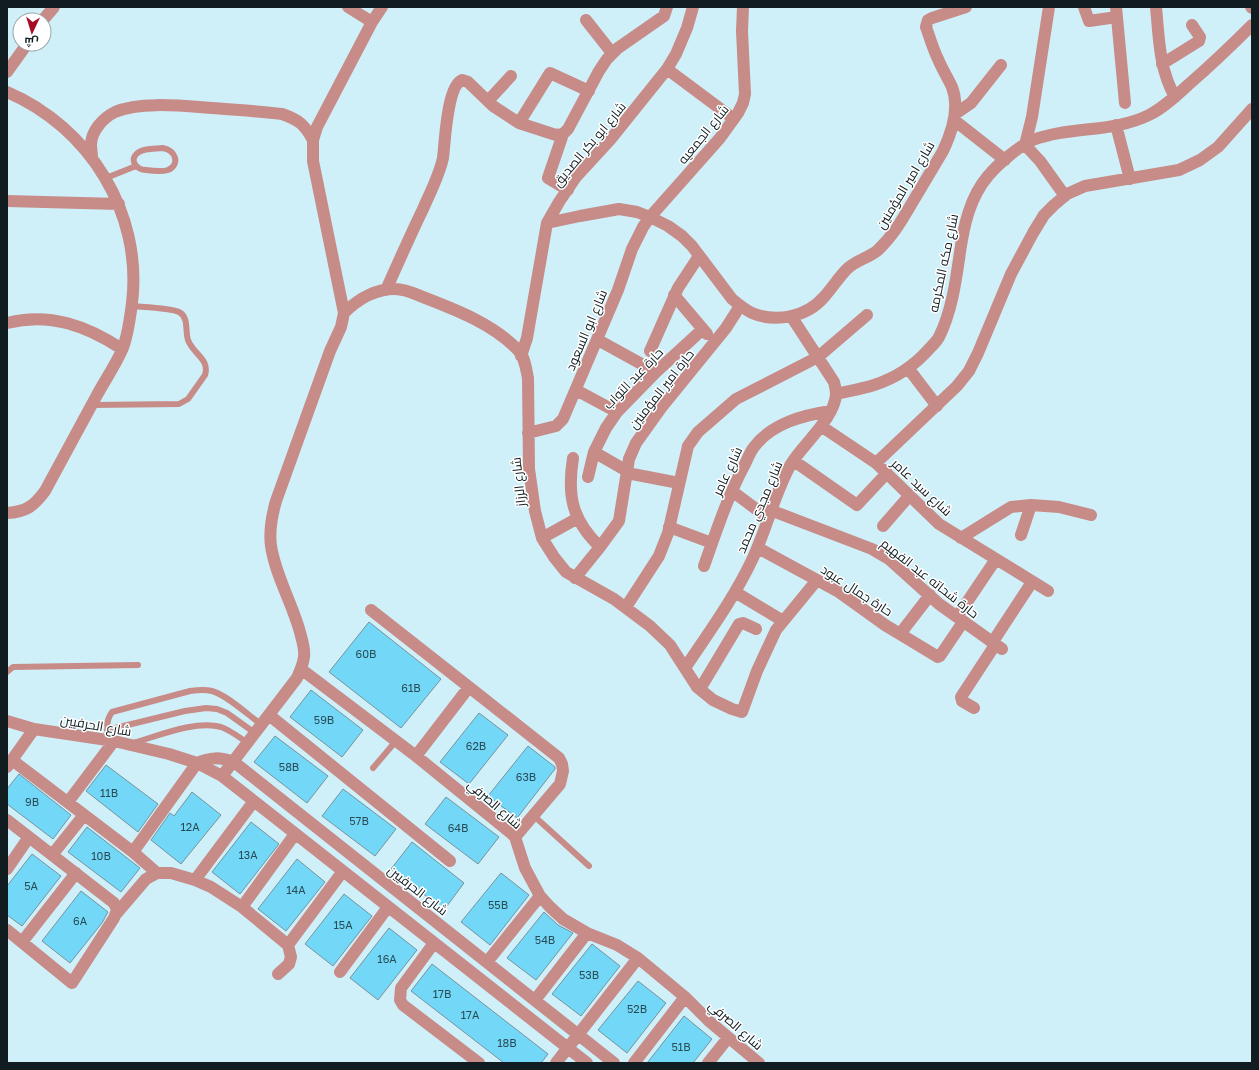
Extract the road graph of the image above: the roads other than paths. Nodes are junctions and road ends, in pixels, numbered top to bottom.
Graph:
1 (348, 7) edge
2 (382, 7) edge
3 (667, 7) edge
4 (693, 7) edge
5 (743, 7) edge
6 (966, 7) edge
7 (1049, 7) edge
8 (1084, 7) edge
9 (1156, 7) edge
10 (1117, 12) edge
11 (586, 20) dead end
12 (372, 22) junction
13 (1192, 25) dead end
14 (1250, 30) edge
15 (21, 52) edge
16 (612, 53) junction
17 (1162, 64) junction
18 (1001, 65) dead end
19 (667, 69) junction
20 (7, 72) edge
21 (511, 76) dead end
22 (589, 91) junction
23 (7, 92) edge
24 (1175, 96) junction
25 (488, 101) junction
26 (1125, 103) dead end
27 (1252, 109) edge
28 (954, 117) junction
29 (734, 120) junction
30 (519, 123) junction
31 (1116, 125) junction
32 (563, 134) junction
33 (313, 140) junction
34 (1025, 145) junction
35 (92, 157) junction
36 (1005, 160) junction
37 (136, 166) junction
38 (106, 178) junction
39 (1130, 179) junction
40 (568, 190) junction
41 (1065, 196) junction
42 (7, 201) edge
43 (119, 204) junction
44 (650, 217) junction
45 (547, 223) junction
46 (699, 256) junction
47 (386, 290) junction
48 (674, 295) junction
49 (132, 306) junction
50 (740, 306) junction
51 (344, 313) junction
52 (867, 315) dead end
53 (791, 316) junction
54 (7, 323) edge
55 (703, 329) junction
56 (598, 340) junction
57 (714, 343) junction
58 (122, 349) junction
59 (650, 351) dead end
60 (521, 356) junction
61 (818, 356) junction
62 (908, 368) junction
63 (656, 372) junction
64 (576, 390) junction
65 (836, 394) junction
66 (92, 404) junction
67 (937, 406) junction
68 (831, 411) junction
69 (617, 412) junction
70 (820, 426) junction
71 (528, 433) junction
72 (594, 452) junction
73 (573, 458) dead end
74 (794, 460) junction
75 (876, 463) junction
76 (627, 472) junction
77 (887, 473) junction
78 (588, 477) dead end
79 (679, 483) junction
80 (732, 491) junction
81 (910, 495) junction
82 (1031, 505) junction
83 (7, 513) edge
84 (769, 514) junction
85 (1091, 515) dead end
86 (578, 518) junction
87 (883, 526) dead end
88 (669, 527) junction
89 (1021, 535) dead end
90 (542, 538) junction
91 (961, 538) junction
92 (712, 543) junction
93 (600, 547) junction
94 (758, 548) junction
95 (996, 559) junction
96 (704, 566) dead end
97 (575, 578) junction
98 (817, 580) junction
99 (1032, 582) junction
100 (1048, 591) dead end
101 (735, 592) junction
102 (930, 595) junction
103 (626, 607) junction
104 (371, 610) dead end
105 (960, 620) junction
106 (783, 621) junction
107 (756, 629) dead end
108 (900, 634) junction
109 (996, 646) junction
110 (138, 665) dead end
111 (686, 668) junction
112 (301, 670) junction
113 (7, 672) edge
114 (469, 687) junction
115 (700, 689) junction
116 (974, 708) dead end
117 (7, 721) edge
118 (34, 729) junction
119 (258, 729) junction
120 (107, 730) junction
121 (114, 741) junction
122 (396, 741) junction
123 (127, 744) junction
124 (416, 756) junction
125 (234, 762) junction
126 (10, 763) edge
127 (197, 763) junction
128 (373, 768) dead end
129 (222, 776) junction
130 (254, 801) junction
131 (68, 802) junction
132 (84, 815) junction
133 (533, 815) junction
134 (7, 820) edge
135 (295, 834) junction
136 (29, 837) junction
137 (515, 837) junction
138 (133, 852) junction
139 (52, 855) junction
140 (450, 861) dead end
141 (589, 866) dead end
142 (7, 869) edge
143 (343, 871) junction
144 (157, 873) junction
145 (76, 874) junction
146 (195, 880) junction
147 (540, 896) junction
148 (242, 907) junction
149 (388, 907) junction
150 (116, 914) junction
151 (7, 930) edge
152 (587, 933) junction
153 (22, 942) junction
154 (434, 943) junction
155 (288, 945) junction
156 (638, 958) junction
157 (487, 962) junction
158 (340, 972) dead end
159 (278, 974) dead end
160 (686, 997) junction
161 (534, 1000) junction
162 (578, 1035) junction
163 (728, 1038) junction
164 (568, 1048) junction
165 (479, 1063) edge
166 (556, 1063) edge
167 (587, 1063) edge
168 (614, 1063) edge
169 (634, 1063) edge
170 (708, 1063) edge
171 (759, 1063) edge

1 - 12 street
2 - 12 street
3 - 16 street
4 - 19 street, شارع ابو بكر الصديق
5 - 29 street, شارع الجمعيه
6 - 28 street, شارع امير المؤمنين
7 - 34 street
8 - 10 street
9 - 17 street
10 - 26 street
11 - 16 street
12 - 33 street
13 - 17 street
14 - 24 street, شارع مكه المكرمه
15 - 20 street
16 - 22 street
17 - 24 street
18 - 28 street
19 - 29 street
19 - 40 street, شارع ابو بكر الصديق
21 - 25 street
22 - 30 street
22 - 32 street
23 - 35 street
24 - 31 street, شارع مكه المكرمه
25 - 30 street
25 - 47 street
27 - 39 street
28 - 36 street
28 - 53 street, شارع امير المؤمنين
29 - 44 street, شارع الجمعيه
30 - 32 street
31 - 34 street, شارع مكه المكرمه
31 - 39 street
32 - 40 street
33 - 35 street
33 - 51 street
34 - 36 street, شارع مكه المكرمه
34 - 41 street
35 - 38 street
36 - 62 street, شارع مكه المكرمه
37 - 37 lane
37 - 38 lane
38 - 43 street
39 - 41 street
40 - 45 street, شارع ابو بكر الصديق
41 - 67 street
42 - 43 street
43 - 49 street
44 - 45 street, شارع امير المؤمنين
44 - 46 street, شارع امير المؤمنين
44 - 56 street, شارع ابو السعود
45 - 60 street, شارع ابو بكر الصديق
46 - 48 street
46 - 50 street, شارع امير المؤمنين
47 - 51 street, شارع الرزاز
47 - 60 street, شارع الرزاز
48 - 55 street
48 - 59 street
49 - 58 street
49 - 66 lane
50 - 53 street, شارع امير المؤمنين
50 - 57 street, حارة امير المؤمنين
51 - 112 street
52 - 61 street
53 - 61 street
54 - 58 street
55 - 57 street
55 - 63 street, حارة عبد التواب
56 - 63 street
56 - 64 street, شارع ابو السعود
57 - 76 street, حارة امير المؤمنين
58 - 66 street
60 - 71 street, شارع الرزاز
61 - 65 street
61 - 79 street
62 - 65 street, شارع مكه المكرمه
62 - 67 street
63 - 69 street, حارة عبد التواب
64 - 69 street
64 - 71 street, شارع ابو السعود
65 - 68 street, شارع مجدي محمد
66 - 83 street
67 - 75 street
68 - 70 street, شارع مجدي محمد
68 - 80 street, شارع عامر
69 - 72 street, حارة عبد التواب
70 - 74 street, شارع مجدي محمد
70 - 75 street, شارع سيد عامر
71 - 90 street, شارع الرزاز
72 - 76 street
72 - 78 street, حارة عبد التواب
73 - 86 street
74 - 77 street
74 - 84 street, شارع مجدي محمد
75 - 77 street, شارع سيد عامر
76 - 79 street
76 - 93 street, حارة امير المؤمنين
77 - 81 street, شارع سيد عامر
79 - 88 street
80 - 84 street, حارة شحاته عبد الفهيم
80 - 92 street, شارع عامر
81 - 87 street
81 - 91 street, شارع سيد عامر
82 - 85 street
82 - 89 street
82 - 91 street
84 - 94 street, شارع مجدي محمد
84 - 102 street, حارة شحاته عبد الفهيم
86 - 90 street
86 - 93 street
88 - 92 street
88 - 103 street
90 - 97 street, شارع الرزاز
91 - 95 street, شارع سيد عامر
92 - 96 street, شارع عامر
93 - 97 street, حارة امير المؤمنين
94 - 98 street, حارة جمال عبود
94 - 101 street, شارع مجدي محمد
95 - 99 street, شارع سيد عامر
95 - 105 street
97 - 103 street, شارع الرزاز
98 - 106 street
98 - 108 street, حارة جمال عبود
99 - 100 street, شارع سيد عامر
99 - 109 street
101 - 106 street
101 - 111 street, شارع مجدي محمد
102 - 105 street, حارة شحاته عبد الفهيم
102 - 108 street
103 - 111 street, شارع الرزاز
104 - 114 street
105 - 108 street, حارة جمال عبود
105 - 109 street, حارة شحاته عبد الفهيم
106 - 115 street, شارع الرزاز
107 - 115 street
109 - 116 street
110 - 113 lane
111 - 115 street, شارع الرزاز
112 - 119 street
112 - 122 street, شارع الصرفي
114 - 124 street
114 - 133 street
117 - 118 street, شارع الحرفيين
118 - 121 street, شارع الحرفيين
118 - 126 street
119 - 120 lane
119 - 120 lane
119 - 123 lane
119 - 125 street
119 - 140 street
120 - 121 lane
121 - 123 street, شارع الحرفيين
121 - 131 street
122 - 124 street, شارع الصرفي
122 - 128 lane
123 - 127 street, شارع الحرفيين
124 - 137 street, شارع الصرفي
125 - 127 street, شارع الحرفيين
125 - 129 street
125 - 157 street, شارع الحرفيين
126 - 131 street
127 - 129 street, شارع الحرفيين
127 - 138 street
129 - 130 street, شارع الحرفيين
130 - 135 street, شارع الحرفيين
130 - 146 street
131 - 132 street
132 - 138 street
132 - 139 street
133 - 137 street
133 - 141 lane
134 - 136 street
135 - 143 street, شارع الحرفيين
135 - 148 street
136 - 139 street
136 - 142 street
137 - 147 street, شارع الصرفي
138 - 144 street
139 - 145 street
143 - 149 street, شارع الحرفيين
143 - 155 street
144 - 146 street
144 - 150 street
145 - 150 street
145 - 153 street
146 - 148 street
147 - 152 street, شارع الصرفي
147 - 157 street
148 - 155 street
149 - 154 street, شارع الحرفيين
149 - 158 street
150 - 153 street
151 - 153 street
152 - 156 street, شارع الصرفي
152 - 161 street
154 - 164 street, شارع الحرفيين
154 - 165 street
155 - 159 street
156 - 160 street, شارع الصرفي
156 - 162 street
157 - 161 street, شارع الحرفيين
160 - 163 street, شارع الصرفي
160 - 169 street
161 - 162 street, شارع الحرفيين
162 - 164 street
162 - 168 street, شارع الحرفيين
163 - 170 street
163 - 171 street, شارع الصرفي
164 - 166 street
164 - 167 street, شارع الحرفيين

